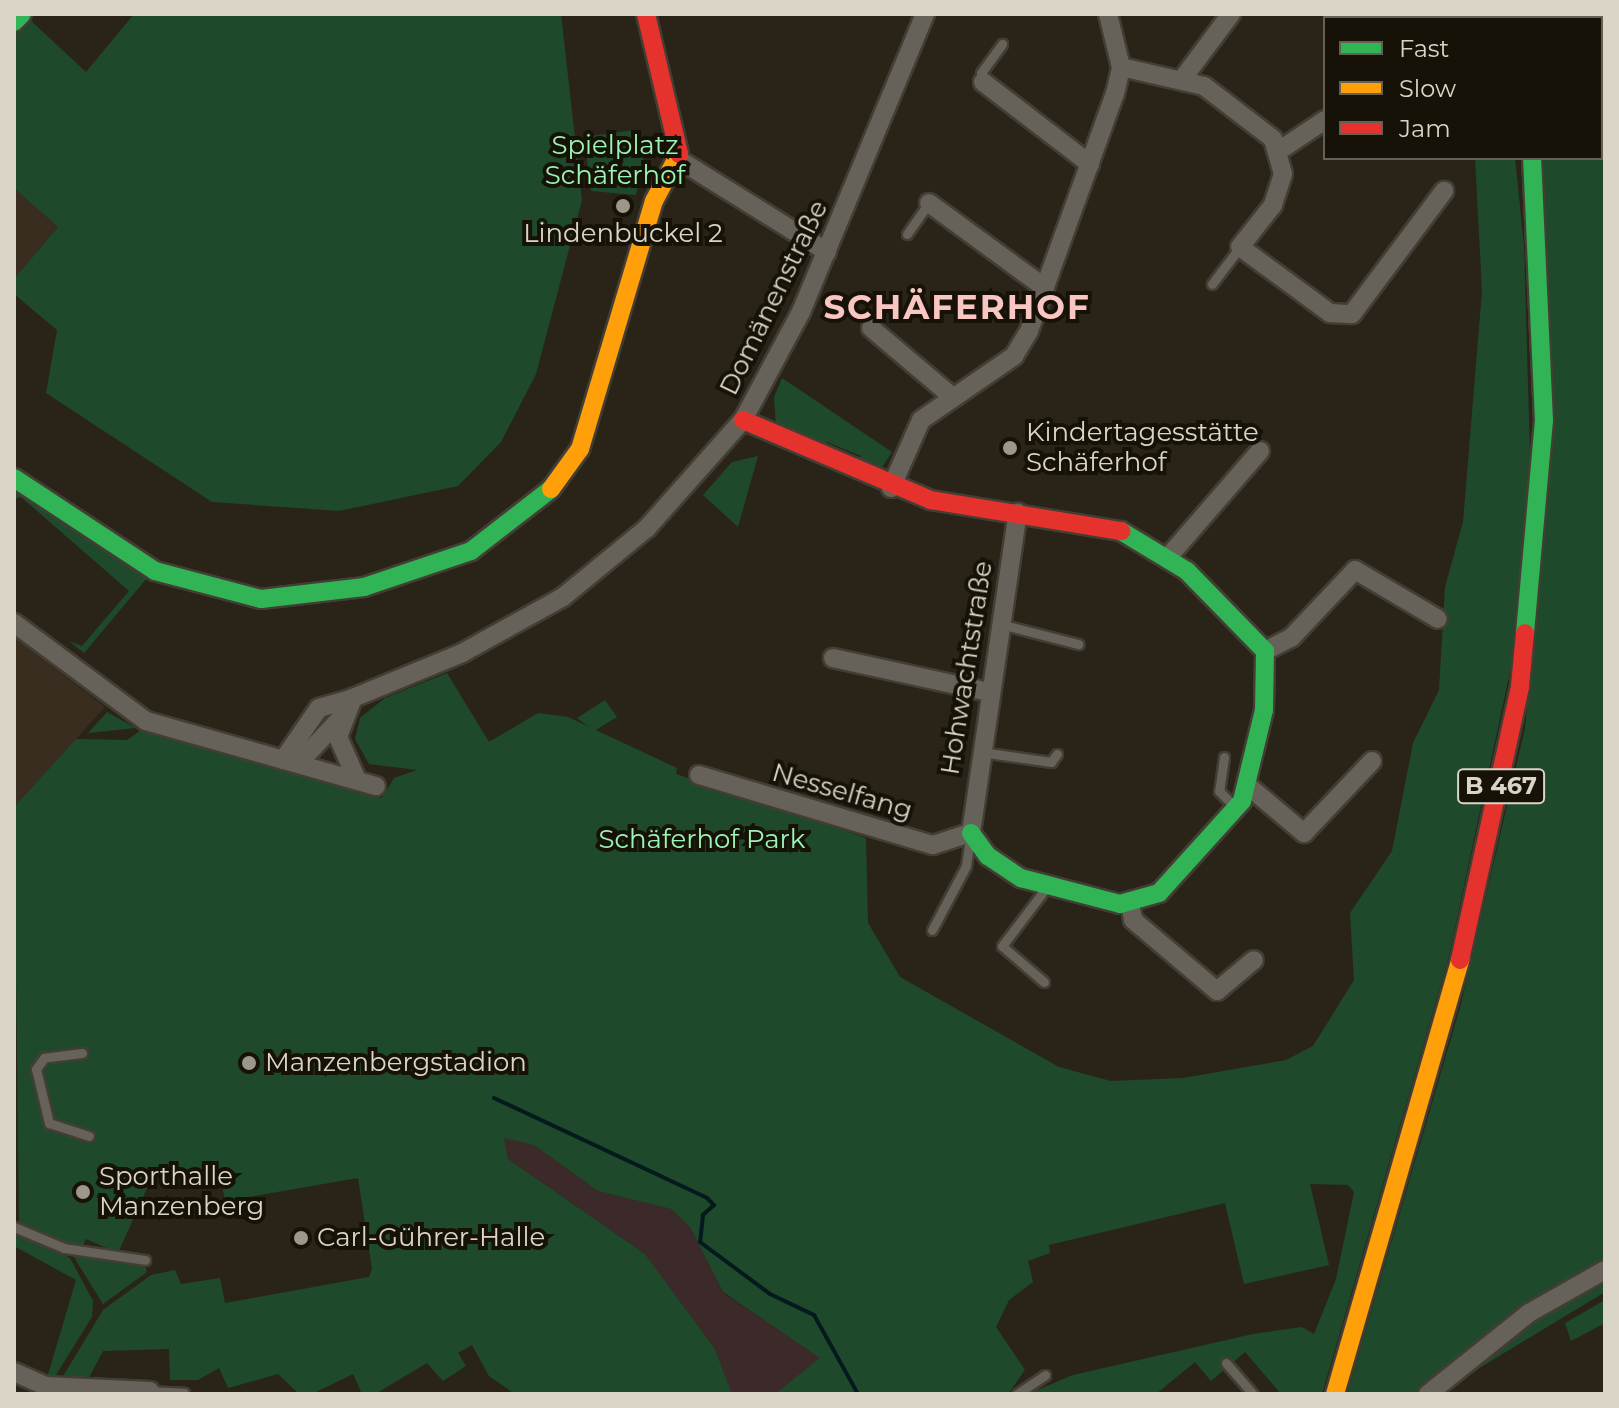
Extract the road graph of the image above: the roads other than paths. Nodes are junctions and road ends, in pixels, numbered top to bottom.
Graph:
1 (22, 14) edge
2 (646, 14) edge
3 (925, 14) edge
4 (1108, 14) edge
5 (1231, 14) edge
6 (14, 22) edge
7 (1002, 44) dead end
8 (1121, 67) junction
9 (1184, 77) junction
10 (983, 82) joint
11 (1323, 121) edge
12 (1280, 150) junction
13 (1532, 160) edge
14 (681, 161) junction
15 (1090, 164) junction
16 (1444, 191) dead end
17 (929, 203) joint
18 (907, 234) dead end
19 (1240, 247) junction
20 (827, 252) junction
21 (1212, 284) dead end
22 (1045, 288) junction
23 (871, 328) dead end
24 (949, 394) junction
25 (743, 420) junction
26 (1260, 451) dead end
27 (14, 478) edge
28 (891, 488) junction
29 (1018, 512) junction
30 (1169, 556) junction
31 (1438, 619) dead end
32 (14, 623) edge
33 (1000, 624) junction
34 (1078, 644) dead end
35 (1265, 651) junction
36 (833, 658) dead end
37 (989, 692) junction
38 (353, 698) junction
39 (340, 719) junction
40 (980, 752) junction
41 (1057, 754) dead end
42 (1224, 757) dead end
43 (283, 760) junction
44 (1372, 761) dead end
45 (699, 775) dead end
46 (357, 780) junction
47 (1247, 785) junction
48 (376, 786) dead end
49 (1237, 808) junction
50 (971, 833) junction
51 (1048, 886) junction
52 (1130, 903) junction
53 (932, 930) dead end
54 (1254, 960) dead end
55 (1044, 982) dead end
56 (82, 1053) dead end
57 (89, 1136) dead end
58 (14, 1227) edge
59 (145, 1260) dead end
60 (1605, 1270) edge
61 (1226, 1363) dead end
62 (14, 1372) edge
63 (1045, 1375) dead end
64 (1440, 1390) edge
65 (150, 1391) joint
66 (184, 1393) edge
67 (1017, 1394) edge
68 (1253, 1394) edge
69 (1335, 1394) edge

1 - 6 street
2 - 14 street
3 - 20 street, Domänenstraße
4 - 8 street
5 - 9 street
7 - 10 lane
8 - 9 street
8 - 15 street
9 - 12 street
10 - 15 street
11 - 12 street
12 - 19 street
13 - 69 street, B 467
14 - 20 street
14 - 27 street
15 - 22 street
16 - 19 street
17 - 18 lane
17 - 22 street
19 - 21 lane
20 - 25 street, Domänenstraße
22 - 24 street
23 - 24 street
24 - 28 street
25 - 28 street
25 - 38 street, Domänenstraße
26 - 30 street
28 - 29 street
29 - 30 street
29 - 33 street, Hohwachtstraße
30 - 35 street
31 - 35 street
32 - 43 street
33 - 34 lane
33 - 37 street, Hohwachtstraße
35 - 47 street
36 - 37 street
37 - 40 street, Hohwachtstraße
38 - 39 street
38 - 43 street, Domänenstraße
39 - 43 street
39 - 46 street
40 - 41 lane
40 - 50 street, Hohwachtstraße
42 - 49 lane
43 - 46 street
44 - 47 street
45 - 50 street, Nesselfang
46 - 48 street
47 - 49 street
49 - 52 street
50 - 51 street
50 - 53 lane
51 - 52 street
51 - 55 lane
52 - 54 street
56 - 57 lane
58 - 59 lane
60 - 64 street
61 - 68 lane
62 - 65 street
63 - 67 lane
65 - 66 lane

